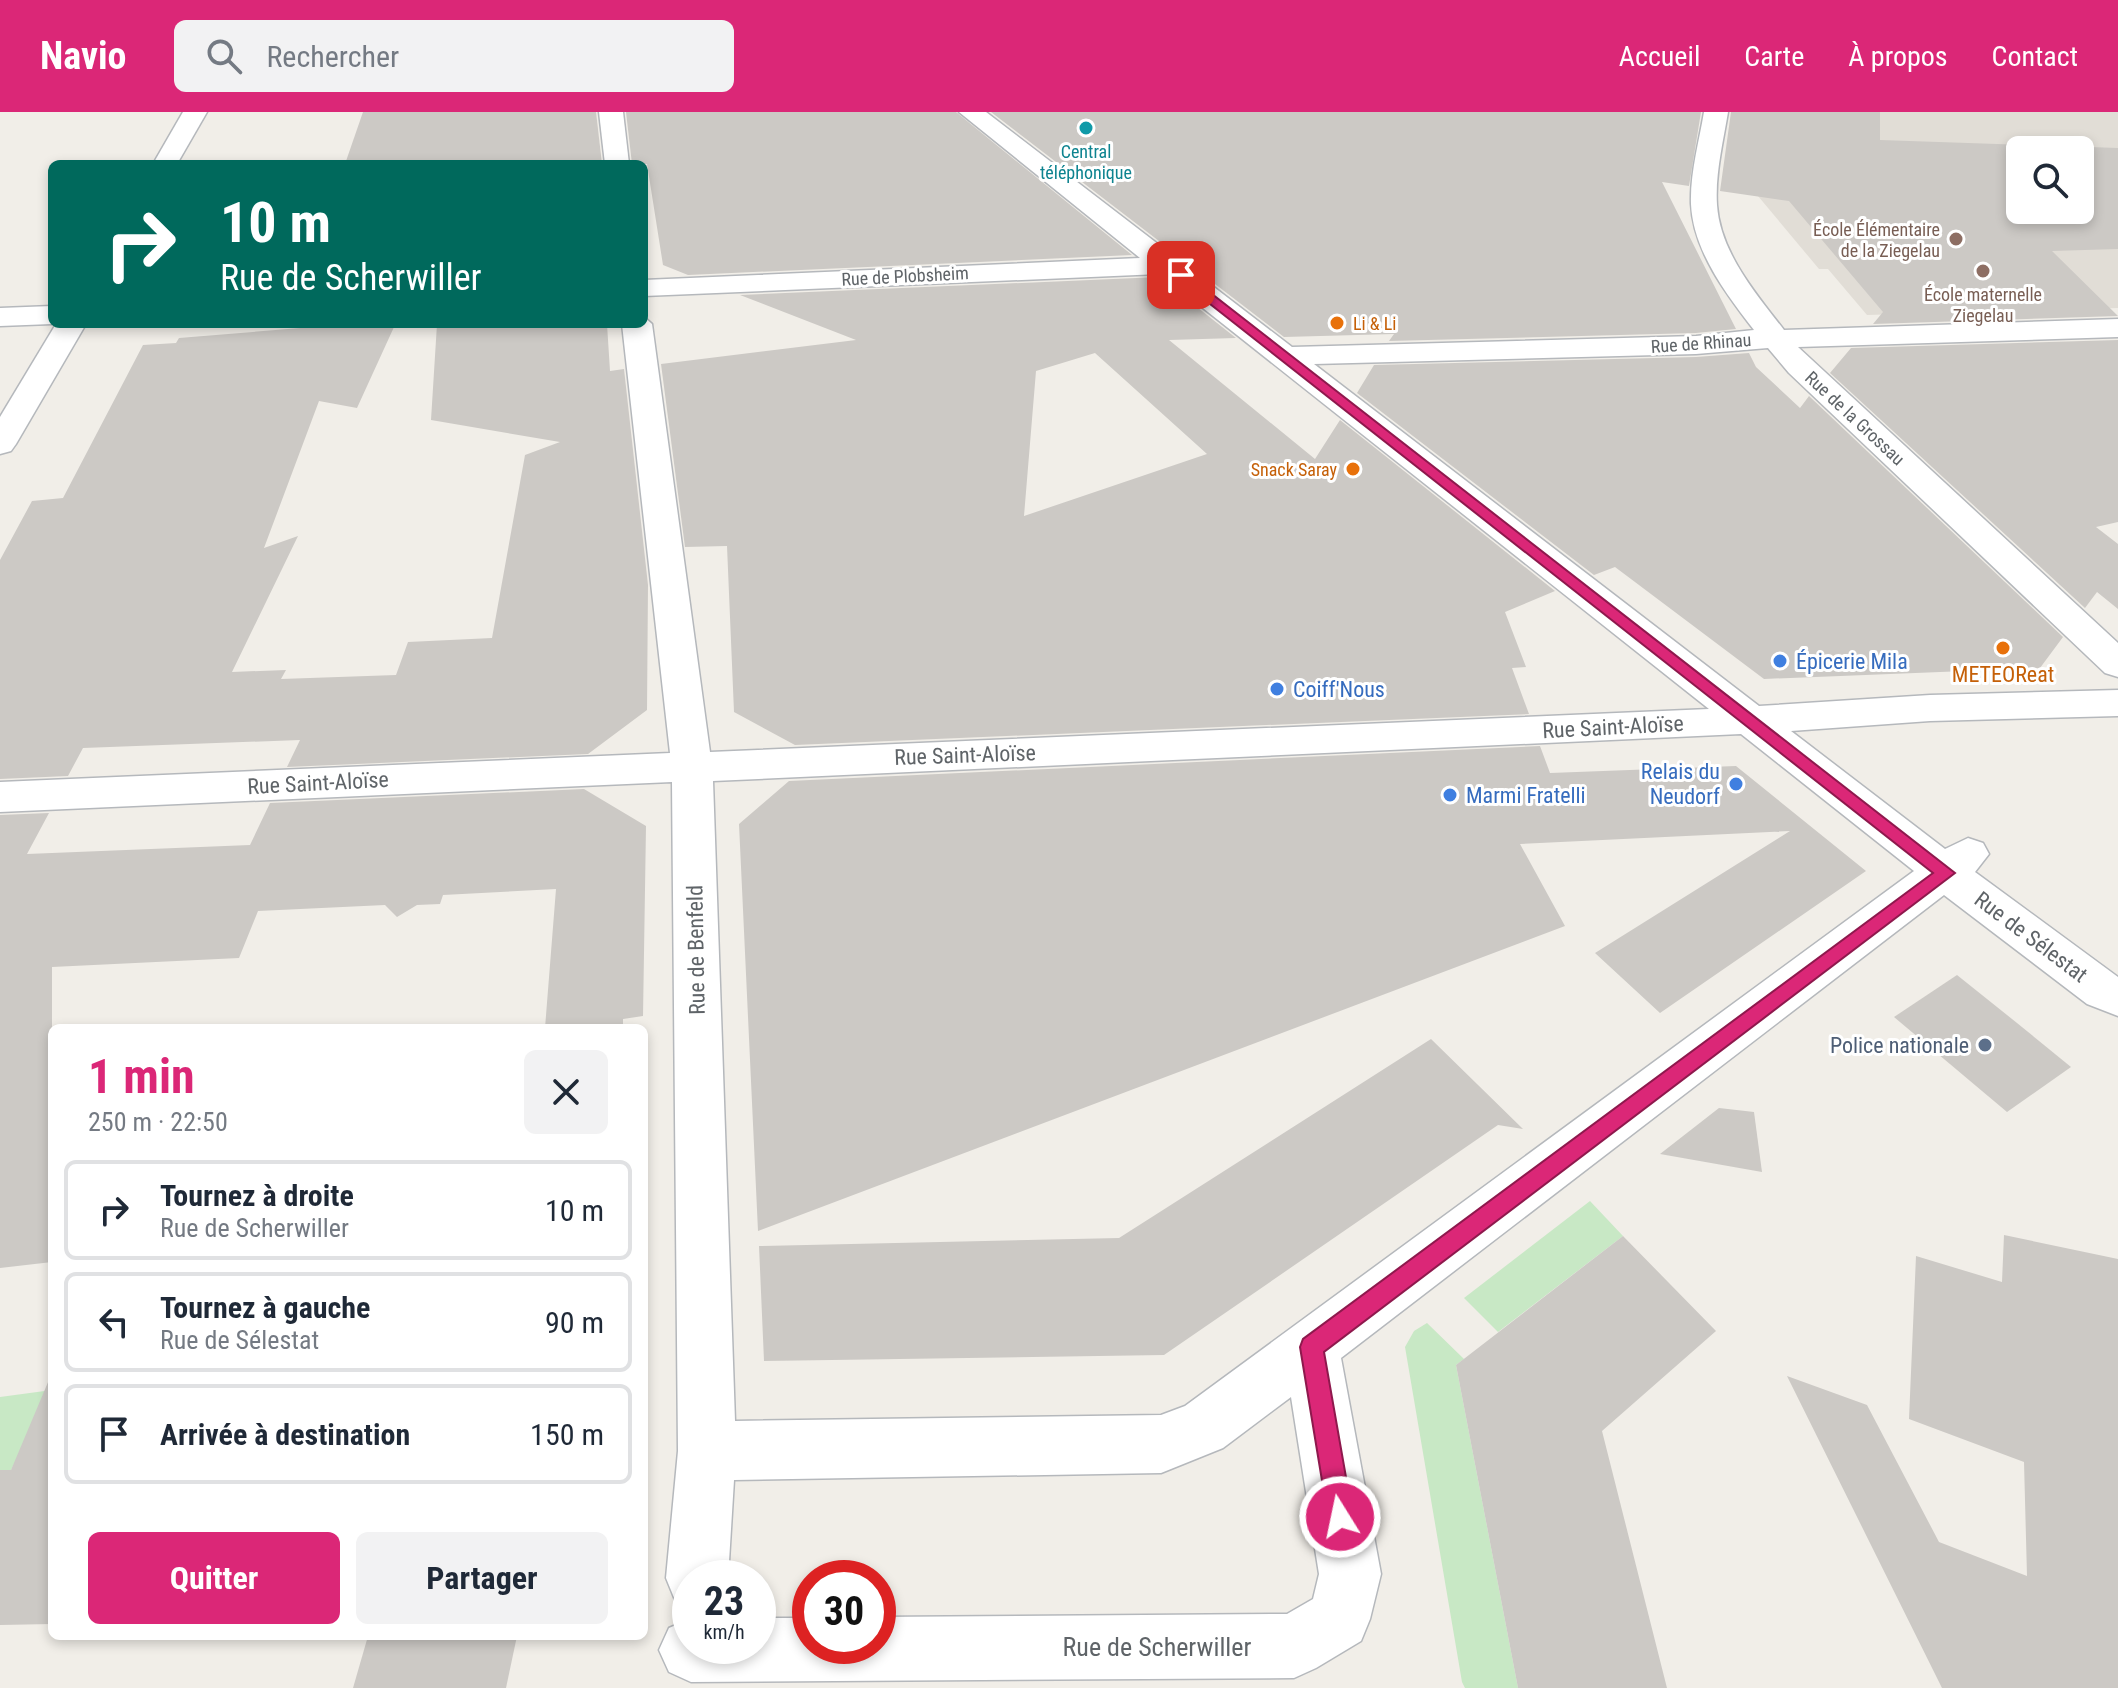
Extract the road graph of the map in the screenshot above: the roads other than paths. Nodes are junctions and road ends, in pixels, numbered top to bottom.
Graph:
1 (195, 112) edge
2 (611, 112) edge
3 (971, 112) edge
4 (1716, 112) edge
5 (167, 160) edge
6 (617, 160) edge
7 (1167, 265) junction
8 (648, 288) edge
9 (48, 315) edge
10 (0, 317) edge
11 (69, 328) edge
12 (637, 328) edge
13 (2118, 328) edge
14 (1775, 338) junction
15 (1283, 356) junction
16 (0, 444) edge
17 (2118, 664) edge
18 (2118, 703) edge
19 (1930, 708) junction
20 (1750, 718) junction
21 (1954, 740) dead end
22 (692, 767) junction
23 (0, 797) edge
24 (1957, 864) junction
25 (2118, 997) edge
26 (1311, 1347) junction
27 (707, 1451) junction
28 (698, 1560) edge
29 (776, 1659) edge

1 - 5 street
2 - 6 street
3 - 7 street, Rue de Sélestat
4 - 14 street, Rue de la Grossau
7 - 8 street, Rue de Plobsheim
7 - 15 street, Rue de Sélestat
9 - 10 street
11 - 16 street
12 - 22 street, Rue de Benfeld
13 - 14 street, Rue de Rhinau
14 - 15 street, Rue de Rhinau
14 - 17 street, Rue de la Grossau
15 - 20 street, Rue de Sélestat
18 - 19 street, Rue Saint-Aloïse
19 - 20 street, Rue Saint-Aloïse
19 - 21 street
20 - 22 street, Rue Saint-Aloïse
20 - 24 street, Rue de Sélestat
22 - 23 street, Rue Saint-Aloïse
22 - 27 street, Rue de Benfeld
24 - 25 street, Rue de Sélestat
24 - 26 street
26 - 27 street
26 - 29 street, Rue de Scherwiller
27 - 28 street, Rue de Benfeld

